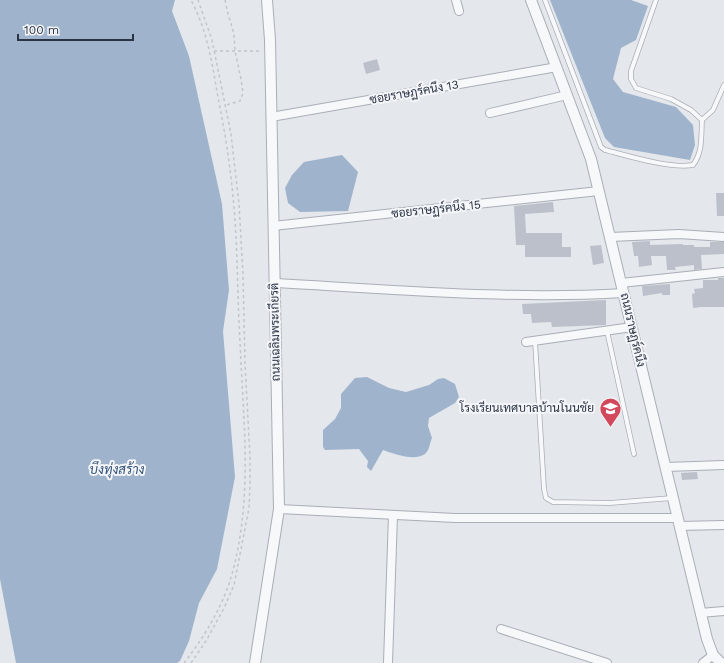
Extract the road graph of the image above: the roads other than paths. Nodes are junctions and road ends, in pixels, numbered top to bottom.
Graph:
1 (268, 0) edge
2 (456, 0) edge
3 (531, 0) edge
4 (545, 0) edge
5 (656, 0) edge
6 (459, 11) dead end
7 (557, 67) junction
8 (724, 85) edge
9 (567, 95) junction
10 (490, 113) dead end
11 (271, 117) junction
12 (702, 120) junction
13 (599, 191) junction
14 (273, 226) junction
15 (610, 237) junction
16 (724, 237) edge
17 (724, 272) edge
18 (274, 283) junction
19 (622, 288) junction
20 (632, 327) junction
21 (607, 330) junction
22 (535, 340) junction
23 (526, 342) dead end
24 (634, 454) dead end
25 (724, 465) edge
26 (665, 467) junction
27 (673, 498) junction
28 (279, 509) junction
29 (393, 515) junction
30 (678, 522) junction
31 (724, 525) edge
32 (724, 611) edge
33 (700, 613) junction
34 (500, 629) dead end
35 (713, 655) junction
36 (255, 663) edge
37 (388, 663) edge
38 (607, 663) edge
39 (703, 663) edge
40 (721, 663) edge

1 - 11 street, ถนนเฉลิมพระเกียรติ
2 - 6 street
3 - 7 street, ถนนราษฏร์คนึง
4 - 12 lane
5 - 12 lane
7 - 9 street, ถนนราษฏร์คนึง
7 - 11 street, ซอยราษฏร์คนึง 13
8 - 12 lane
9 - 10 street
9 - 13 street, ถนนราษฏร์คนึง
11 - 14 street, ถนนเฉลิมพระเกียรติ
13 - 14 street, ซอยราษฏร์คนึง 15
13 - 15 street, ถนนราษฏร์คนึง
14 - 18 street, ถนนเฉลิมพระเกียรติ
15 - 16 street
15 - 19 street, ถนนราษฏร์คนึง
17 - 19 street
18 - 19 street
18 - 28 street, ถนนเฉลิมพระเกียรติ
19 - 20 street, ถนนราษฏร์คนึง
20 - 21 street
20 - 26 street, ถนนราษฏร์คนึง
21 - 22 street
21 - 24 lane
22 - 23 street
22 - 27 lane
25 - 26 street
26 - 27 street, ถนนราษฏร์คนึง
27 - 30 street, ถนนราษฏร์คนึง
28 - 29 street
28 - 36 street, ถนนเฉลิมพระเกียรติ
29 - 30 street
29 - 37 street
30 - 31 street
30 - 33 street, ถนนราษฏร์คนึง
32 - 33 street
33 - 35 street, ถนนราษฏร์คนึง
34 - 38 street
35 - 39 street
35 - 40 street, ถนนราษฏร์คนึง

